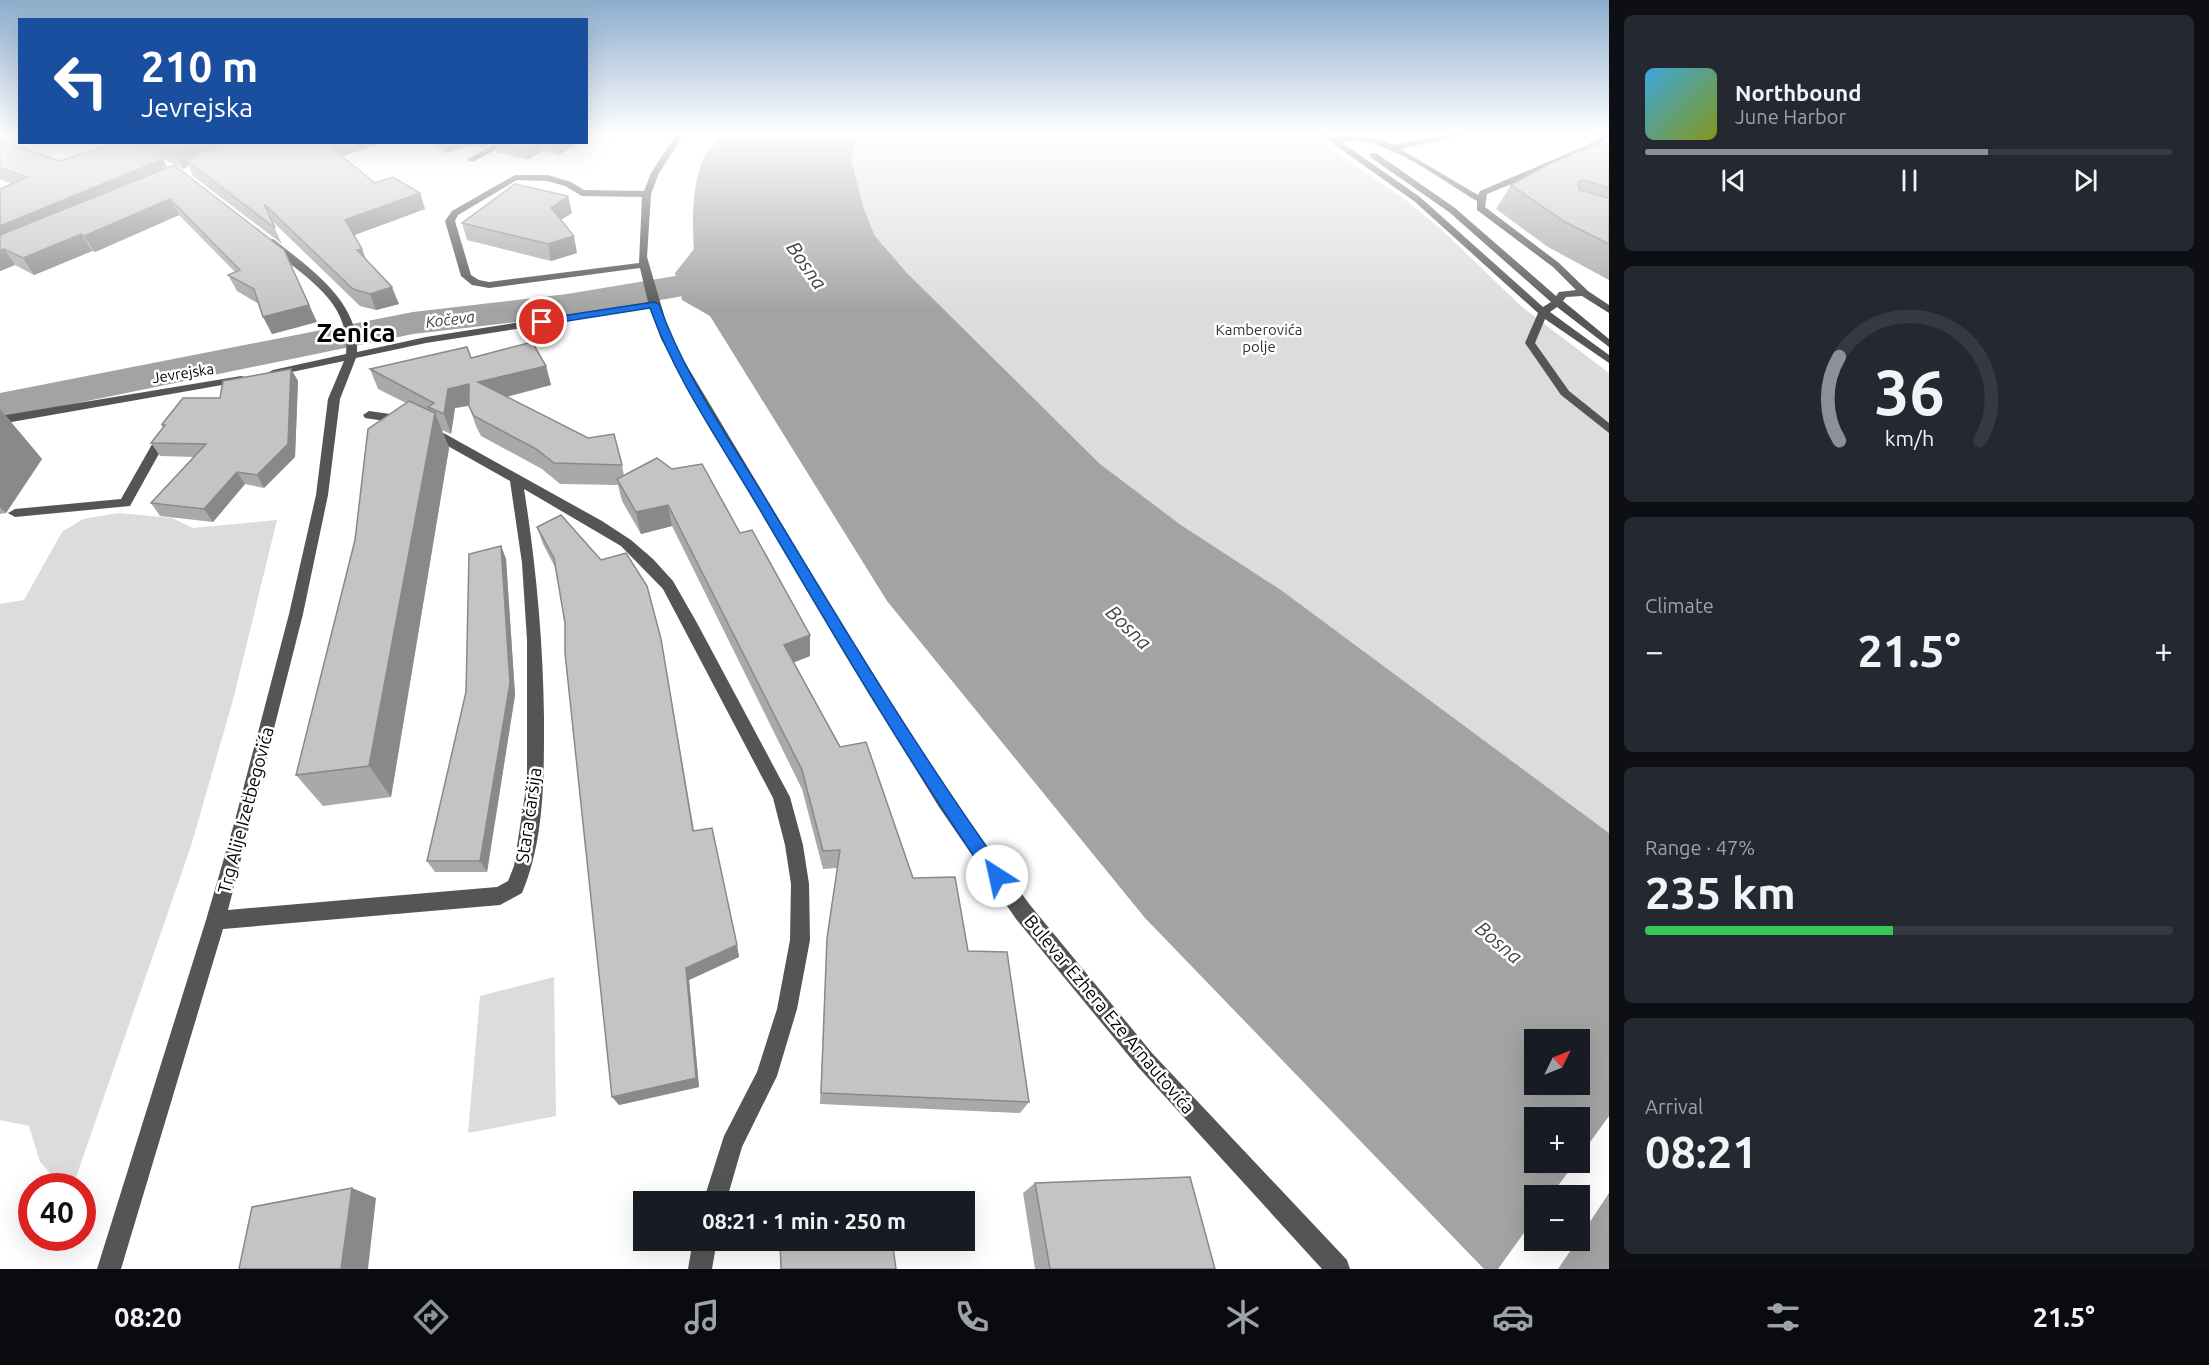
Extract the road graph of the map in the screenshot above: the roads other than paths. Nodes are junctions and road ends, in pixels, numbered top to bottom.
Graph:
1 (491, 192) edge
2 (581, 192) edge
3 (1408, 192) edge
4 (1427, 192) edge
5 (1468, 192) edge
6 (1484, 192) edge
7 (647, 194) joint
8 (1481, 200) junction
9 (263, 235) edge
10 (644, 268) junction
11 (1584, 292) junction
12 (1557, 302) junction
13 (654, 304) junction
14 (1609, 310) edge
15 (1543, 312) junction
16 (1609, 344) edge
17 (352, 350) junction
18 (1609, 360) edge
19 (190, 387) junction
20 (369, 415) dead end
21 (0, 420) edge
22 (1609, 429) edge
23 (516, 478) junction
24 (15, 513) dead end
25 (216, 920) junction
26 (717, 1191) edge
27 (703, 1251) edge
28 (109, 1269) edge
29 (700, 1269) edge
30 (1338, 1269) edge

1 - 10 street
2 - 7 street
3 - 15 street
4 - 12 street
5 - 8 street
6 - 8 street
7 - 10 street, Bulevar Ezhera Eze Arnautovića
8 - 11 street
9 - 17 street
10 - 13 street, Bulevar Ezhera Eze Arnautovića
11 - 12 street
11 - 14 street
12 - 15 street
12 - 16 street
13 - 17 street, Jevrejska
13 - 30 street, Bulevar Ezhera Eze Arnautovića
15 - 18 street
15 - 22 street
17 - 19 street, Jevrejska
17 - 25 street, Trg Alije Izetbegovića
19 - 21 street, Jevrejska
19 - 24 street
20 - 23 street
23 - 25 street, Stara čaršija
23 - 26 street
25 - 28 street, Trg Alije Izetbegovića
27 - 29 street

